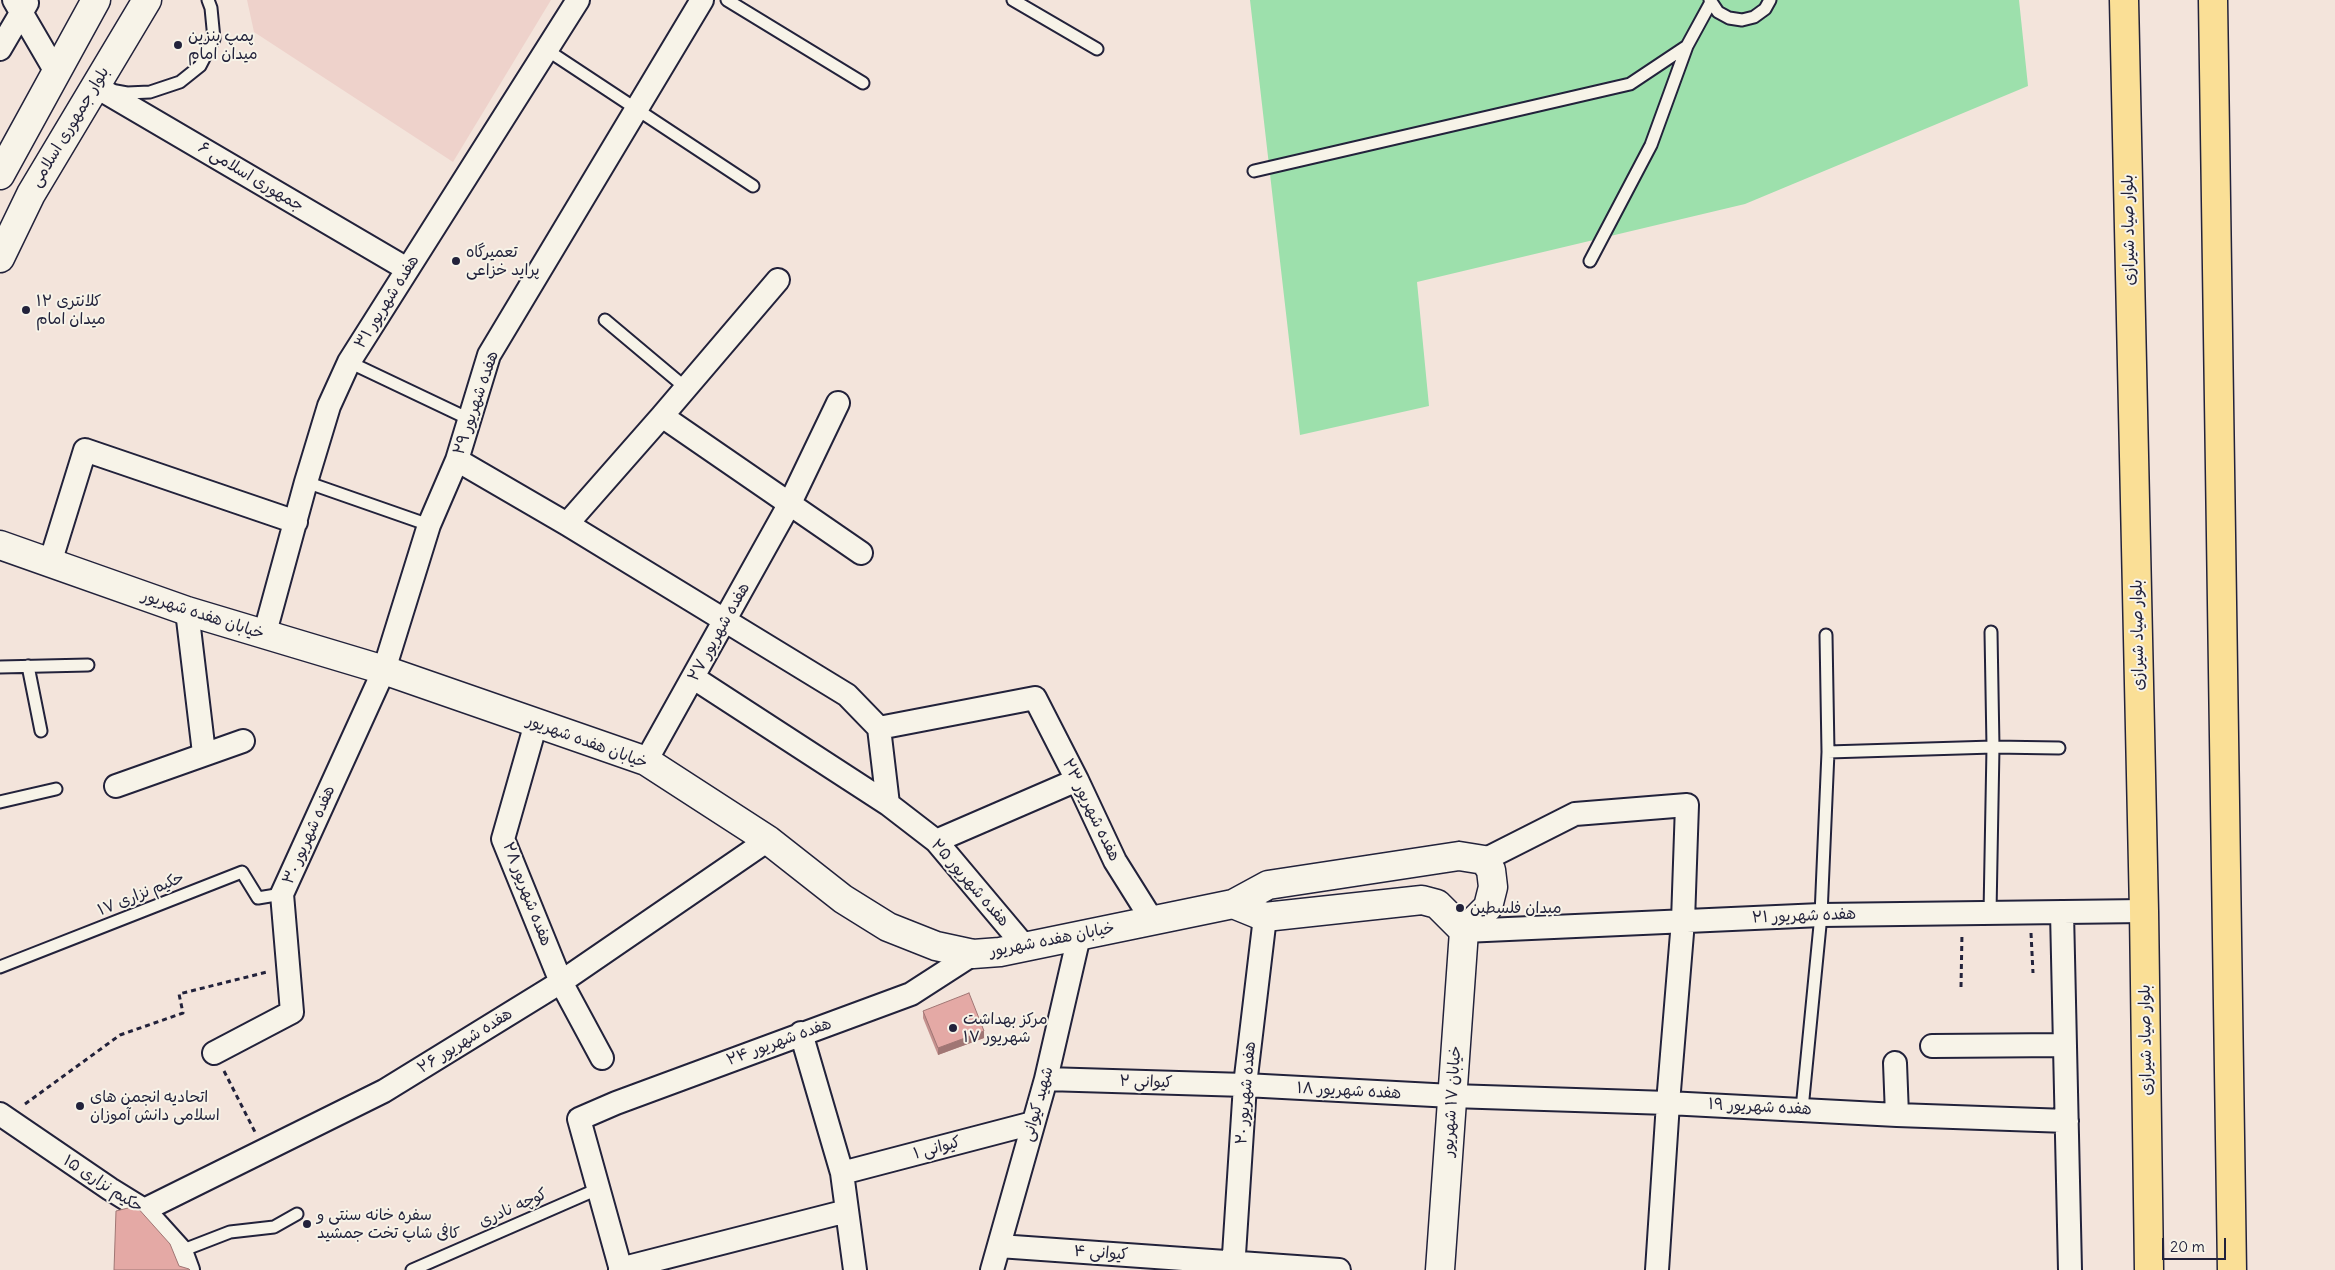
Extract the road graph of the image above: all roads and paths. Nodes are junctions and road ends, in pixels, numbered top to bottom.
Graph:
1 (96, 0) edge
2 (147, 0) edge
3 (208, 0) edge
4 (578, 0) edge
5 (702, 0) edge
6 (727, 0) edge
7 (1013, 0) edge
8 (1770, 0) edge
9 (2124, 0) edge
10 (2213, 0) edge
11 (1710, 1) edge
12 (21, 4) edge
13 (1687, 46) junction
14 (0, 49) edge
15 (1097, 49) dead end
16 (547, 50) junction
17 (56, 72) junction
18 (863, 83) dead end
19 (95, 86) junction
20 (638, 109) junction
21 (1254, 171) dead end
22 (0, 175) edge
23 (752, 186) dead end
24 (0, 258) edge
25 (1590, 260) dead end
26 (407, 269) junction
27 (778, 280) dead end
28 (605, 320) dead end
29 (350, 362) junction
30 (686, 388) junction
31 (838, 403) dead end
32 (662, 416) junction
33 (470, 419) junction
34 (457, 460) junction
35 (306, 482) junction
36 (790, 502) junction
37 (296, 522) junction
38 (567, 524) junction
39 (429, 525) junction
40 (0, 545) edge
41 (861, 553) dead end
42 (50, 563) junction
43 (187, 611) junction
44 (724, 622) junction
45 (1991, 632) dead end
46 (264, 636) junction
47 (1826, 636) dead end
48 (88, 665) dead end
49 (28, 666) junction
50 (0, 667) edge
51 (384, 670) junction
52 (694, 678) junction
53 (536, 723) junction
54 (879, 728) junction
55 (41, 731) dead end
56 (243, 741) dead end
57 (1993, 747) junction
58 (2060, 748) dead end
59 (1828, 752) junction
60 (204, 753) junction
61 (646, 761) junction
62 (1078, 780) junction
63 (116, 786) dead end
64 (56, 789) dead end
65 (0, 802) edge
66 (888, 804) junction
67 (768, 840) junction
68 (936, 842) junction
69 (1484, 860) junction
70 (282, 894) junction
71 (1233, 904) junction
72 (2144, 911) junction
73 (2031, 912) junction
74 (2062, 912) junction
75 (1962, 913) junction
76 (1990, 913) junction
77 (1821, 915) junction
78 (1265, 917) junction
79 (1152, 920) junction
80 (1683, 921) junction
81 (1464, 931) junction
82 (1079, 936) junction
83 (1026, 948) junction
84 (973, 954) junction
85 (288, 966) junction
86 (0, 967) edge
87 (2032, 973) dead end
88 (562, 982) junction
89 (1961, 987) dead end
90 (801, 1033) junction
91 (2065, 1045) junction
92 (1932, 1046) dead end
93 (214, 1053) joint
94 (602, 1058) dead end
95 (1895, 1063) dead end
96 (1046, 1080) junction
97 (1245, 1085) junction
98 (1452, 1096) junction
99 (1668, 1103) junction
100 (1802, 1109) junction
101 (1896, 1115) junction
102 (3, 1116) edge
103 (2067, 1121) junction
104 (1033, 1123) junction
105 (265, 1150) junction
106 (842, 1174) junction
107 (600, 1188) junction
108 (144, 1210) junction
109 (847, 1211) junction
110 (297, 1214) dead end
111 (999, 1246) junction
112 (185, 1260) edge
113 (1233, 1266) edge
114 (412, 1270) edge
115 (620, 1270) edge
116 (855, 1270) edge
117 (992, 1270) edge
118 (1339, 1270) edge
119 (1440, 1270) edge
120 (1657, 1270) edge
121 (2070, 1270) edge
122 (2149, 1270) edge
123 (2232, 1270) edge

1 - 17 street
2 - 19 street, بلوار جمهوری اسلامی
3 - 19 lane
4 - 16 street, هفده شهریور ۳۱
5 - 20 street, هفده شهریور ۲۹
6 - 18 lane
7 - 15 lane
8 - 11 lane
9 - 72 main road, بلوار صیاد شیرازی
10 - 123 main road
11 - 13 lane
12 - 14 street
12 - 17 street
13 - 21 lane
13 - 25 lane
16 - 20 lane
16 - 26 street, هفده شهریور ۳۱
17 - 22 street
19 - 24 street, بلوار جمهوری اسلامی
19 - 26 street, جمهوری اسلامی ۶
20 - 23 lane
20 - 33 street, هفده شهریور ۲۹
26 - 29 street, هفده شهریور ۳۱
27 - 30 street
28 - 30 lane
29 - 33 lane
29 - 35 street, هفده شهریور ۳۱
30 - 32 street
31 - 36 street, هفده شهریور ۲۷
32 - 36 street
32 - 38 street
33 - 34 street, هفده شهریور ۲۹
34 - 38 street
34 - 39 street, هفده شهریور ۲۹
35 - 37 street, هفده شهریور ۳۱
35 - 39 lane
36 - 41 street
36 - 44 street, هفده شهریور ۲۷
37 - 42 street
37 - 46 street, هفده شهریور ۳۱
38 - 44 street
39 - 51 street, هفده شهریور ۲۹
40 - 42 street, خیابان هفده شهریور
42 - 43 street, خیابان هفده شهریور
43 - 46 street, خیابان هفده شهریور
43 - 60 street
44 - 52 street, هفده شهریور ۲۷
44 - 54 street
45 - 57 lane
46 - 51 street, خیابان هفده شهریور
47 - 59 lane
48 - 49 lane
49 - 50 lane
49 - 55 lane
51 - 53 street, خیابان هفده شهریور
51 - 70 street, هفده شهریور ۳۰
52 - 61 street, هفده شهریور ۲۷
52 - 66 street, هفده شهریور ۲۵
53 - 61 street, خیابان هفده شهریور
53 - 88 street, هفده شهریور ۲۸
54 - 62 street, هفده شهریور ۲۳
54 - 66 street
56 - 60 street
57 - 58 lane
57 - 59 lane
57 - 76 lane
59 - 77 lane
60 - 63 street
61 - 67 street, خیابان هفده شهریور
62 - 68 street
62 - 79 street, هفده شهریور ۲۳
64 - 65 lane
66 - 68 street, هفده شهریور ۲۵
67 - 84 street, خیابان هفده شهریور
67 - 88 street, هفده شهریور ۲۶
68 - 83 street, هفده شهریور ۲۵
69 - 71 street
69 - 80 street
69 - 81 street
70 - 85 street, هفده شهریور ۳۰
70 - 86 lane, حکیم نزاری ۱۷
71 - 78 street
71 - 79 street, خیابان هفده شهریور
72 - 74 street, هفده شهریور ۲۱
72 - 122 main road, بلوار صیاد شیرازی
73 - 74 street, هفده شهریور ۲۱
73 - 76 street, هفده شهریور ۲۱
73 - 87 path
74 - 91 street
75 - 76 street, هفده شهریور ۲۱
75 - 77 street, هفده شهریور ۲۱
75 - 89 path
77 - 80 street, هفده شهریور ۲۱
77 - 100 lane
78 - 81 street
78 - 97 street, هفده شهریور ۲۰
79 - 82 street, خیابان هفده شهریور
80 - 81 street, هفده شهریور ۲۱
80 - 99 street
81 - 98 street, خیابان ۱۷ شهریور
82 - 83 street, خیابان هفده شهریور
82 - 96 street, شهید کیوانی
83 - 84 street, خیابان هفده شهریور
84 - 90 street, هفده شهریور ۲۴
85 - 93 street, هفده شهریور ۳۰
85 - 102 path
88 - 94 street, هفده شهریور ۲۸
88 - 105 street, هفده شهریور ۲۶
90 - 106 street
90 - 107 street, هفده شهریور ۲۴
91 - 92 street
91 - 103 street
93 - 105 path
95 - 101 street
96 - 97 street, کیوانی ۲
96 - 104 street, شهید کیوانی
97 - 98 street, هفده شهریور ۱۸
97 - 113 street, هفده شهریور ۲۰
98 - 99 street, هفده شهریور ۱۹
98 - 119 street, خیابان ۱۷ شهریور
99 - 100 street, هفده شهریور ۱۹
99 - 120 street
100 - 101 street, هفده شهریور ۱۹
101 - 103 street, هفده شهریور ۱۹
102 - 108 street, حکیم نزاری ۱۵
103 - 121 street
104 - 106 street, کیوانی ۱
104 - 111 street, شهید کیوانی
105 - 108 street, هفده شهریور ۲۶
106 - 109 street
107 - 114 lane, کوچه نادری
107 - 115 street
108 - 112 street, حکیم نزاری ۱۵
109 - 115 street
109 - 116 street
110 - 112 lane
111 - 113 street, کیوانی ۴
111 - 117 street, شهید کیوانی
113 - 118 street, کیوانی ۴

